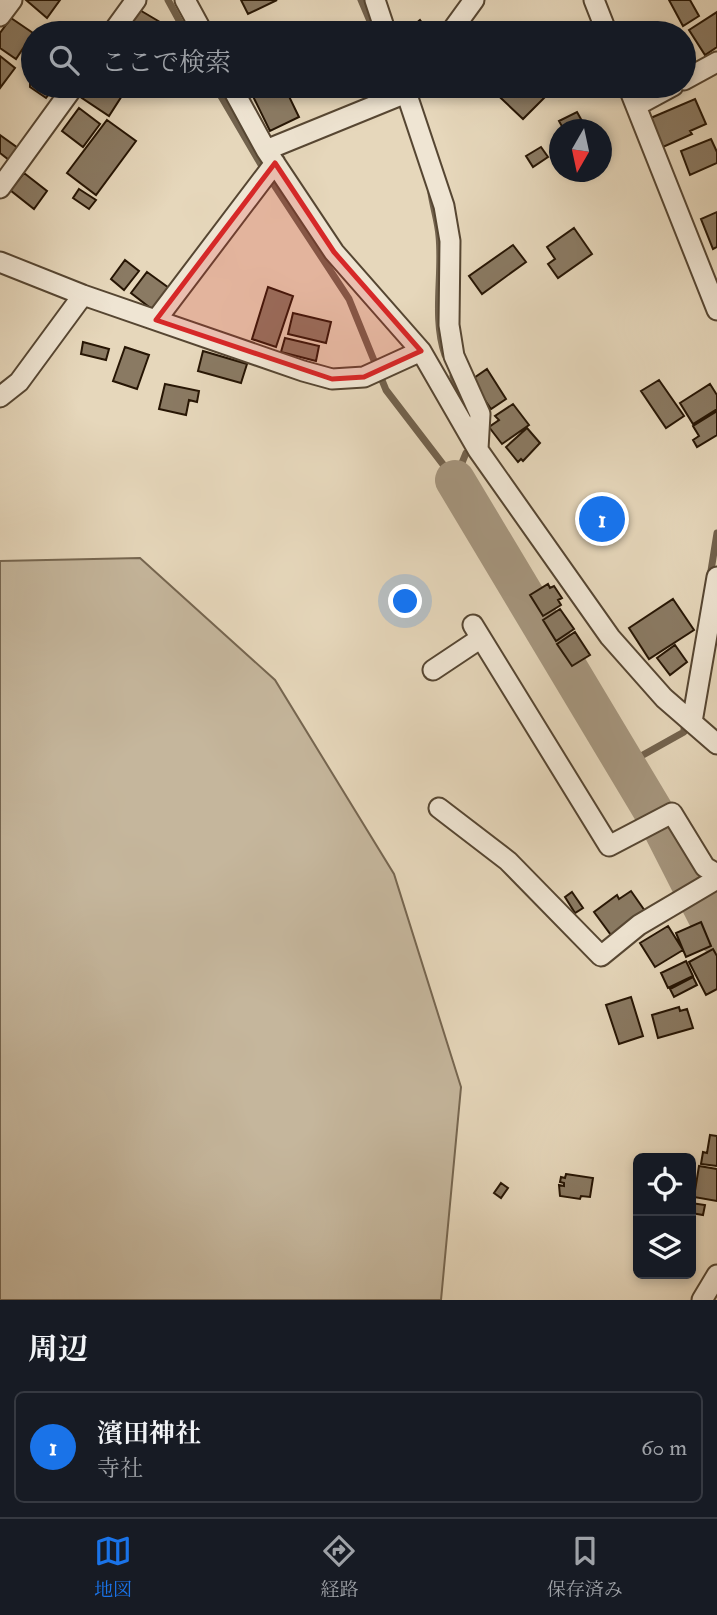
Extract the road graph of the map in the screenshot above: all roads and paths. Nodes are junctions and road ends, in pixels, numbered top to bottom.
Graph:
1 (12, 0) edge
2 (136, 0) edge
3 (185, 0) edge
4 (375, 0) edge
5 (474, 0) edge
6 (594, 0) edge
7 (0, 16) edge
8 (121, 21) edge
9 (196, 21) edge
10 (382, 21) edge
11 (459, 21) edge
12 (602, 21) edge
13 (717, 61) edge
14 (696, 73) edge
15 (65, 98) edge
16 (237, 98) edge
17 (389, 98) edge
18 (410, 98) edge
19 (633, 98) edge
20 (651, 98) edge
21 (636, 106) junction
22 (269, 165) junction
23 (0, 188) edge
24 (0, 262) edge
25 (83, 295) junction
26 (717, 310) edge
27 (156, 320) junction
28 (421, 351) junction
29 (0, 397) edge
30 (478, 450) junction
31 (717, 577) edge
32 (433, 670) dead end
33 (692, 722) junction
34 (717, 744) edge
35 (439, 808) dead end
36 (714, 879) edge
37 (717, 1275) edge
38 (702, 1300) edge

1 - 7 street
2 - 8 street
3 - 9 street
4 - 10 street
5 - 11 street
6 - 12 street
13 - 14 street
15 - 23 street
16 - 22 street
17 - 22 street
18 - 30 street
19 - 21 street
20 - 21 street
21 - 26 street
22 - 27 street
22 - 28 street
24 - 25 street
25 - 27 street
25 - 29 street
27 - 28 street
28 - 30 street
30 - 33 street
31 - 33 street
32 - 36 street
33 - 34 street
35 - 36 street
37 - 38 street

